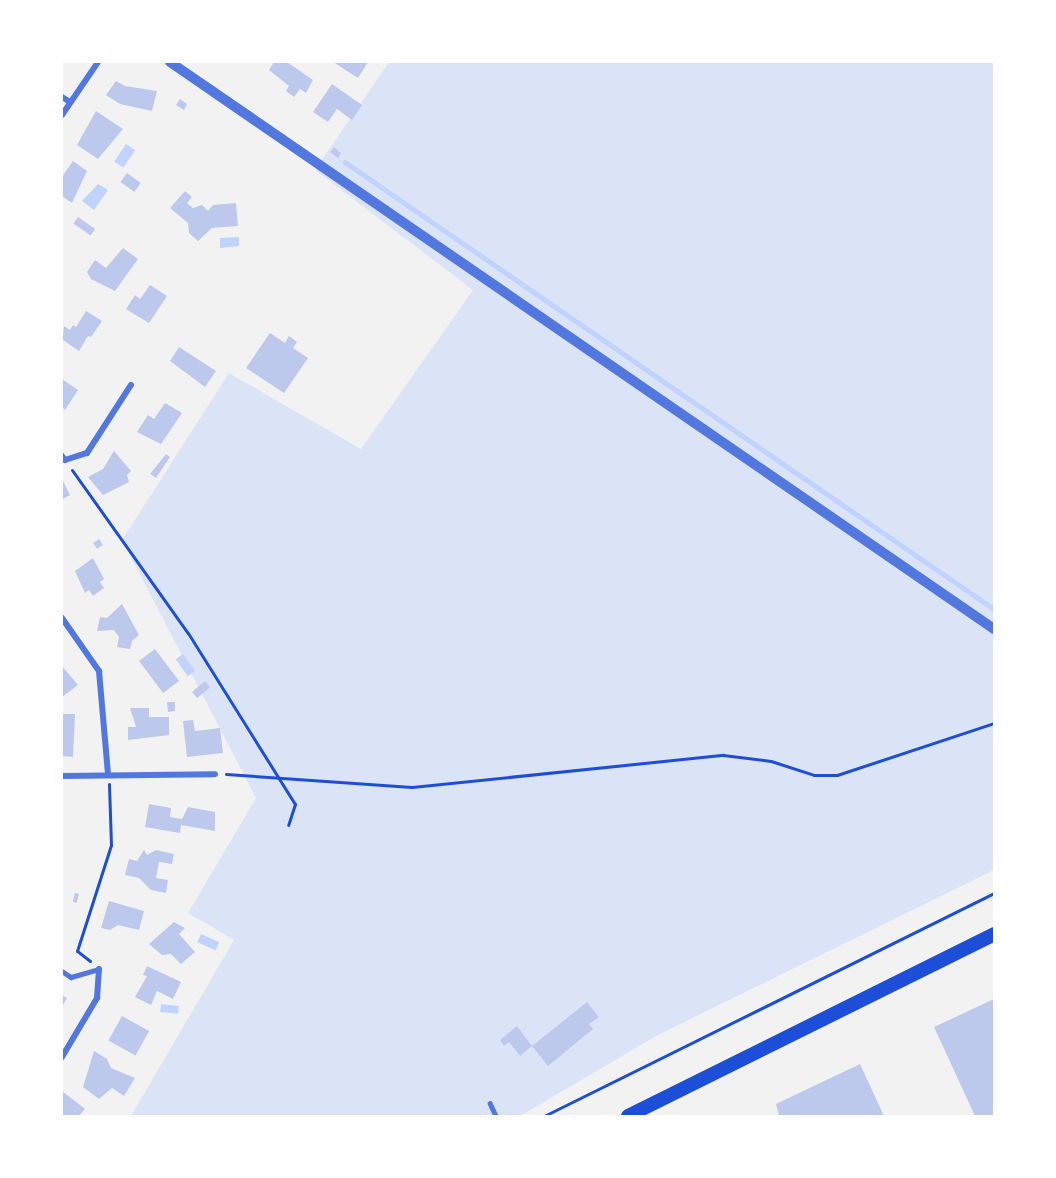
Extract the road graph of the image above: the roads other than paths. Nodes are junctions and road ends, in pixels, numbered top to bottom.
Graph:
1 (98, 62) edge
2 (170, 62) edge
3 (62, 97) edge
4 (70, 102) junction
5 (62, 115) edge
6 (131, 385) dead end
7 (63, 458) edge
8 (62, 618) edge
9 (994, 629) edge
10 (108, 774) junction
11 (215, 774) road end
12 (62, 776) edge
13 (994, 934) edge
14 (99, 969) joint
15 (62, 972) edge
16 (62, 1057) edge
17 (490, 1103) dead end
18 (496, 1116) edge
19 (628, 1116) edge

1 - 4 street
2 - 9 street
3 - 4 street
4 - 5 street
6 - 7 street
8 - 10 street
10 - 11 street
10 - 12 street
13 - 19 main road
14 - 15 lane
14 - 16 street
17 - 18 lane

